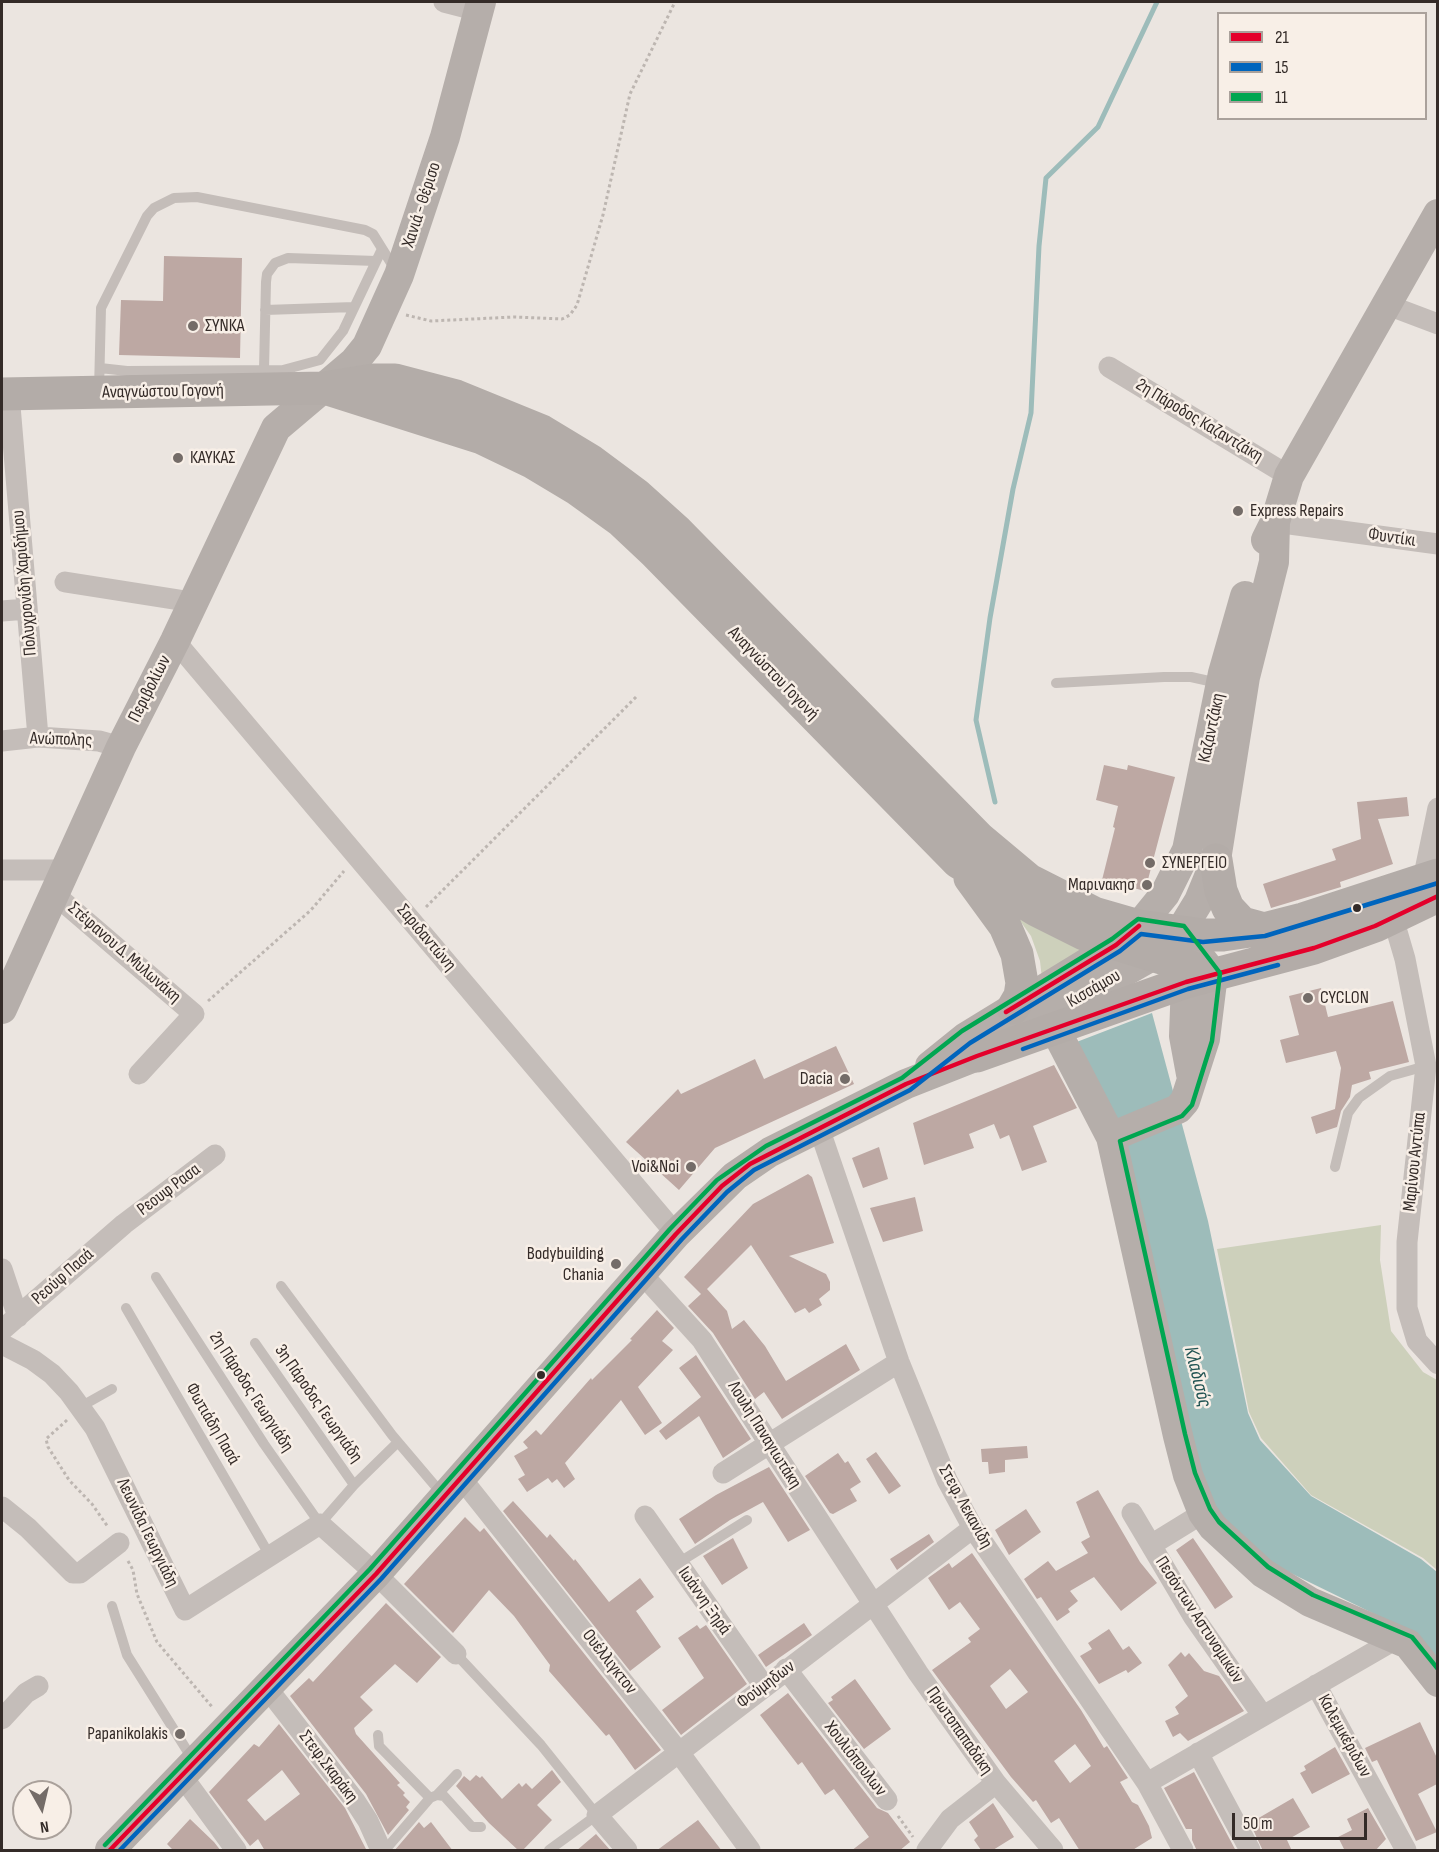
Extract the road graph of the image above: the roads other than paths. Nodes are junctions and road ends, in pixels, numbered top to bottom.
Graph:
1 (444, 2) edge
2 (480, 6) edge
3 (1437, 214) edge
4 (382, 249) junction
5 (387, 268) junction
6 (1385, 304) junction
7 (354, 308) junction
8 (265, 310) junction
9 (1437, 324) edge
10 (1109, 367) dead end
11 (264, 370) junction
12 (100, 381) junction
13 (324, 388) junction
14 (5, 394) edge
15 (1288, 476) junction
16 (1275, 522) junction
17 (1437, 544) edge
18 (65, 582) dead end
19 (192, 602) junction
20 (27, 609) junction
21 (2, 612) edge
22 (175, 641) junction
23 (1056, 683) dead end
24 (1221, 684) junction
25 (38, 737) junction
26 (2, 741) edge
27 (120, 747) junction
28 (1437, 808) edge
29 (1216, 860) junction
30 (958, 862) junction
31 (2, 870) edge
32 (59, 881) junction
33 (1432, 887) edge
34 (1393, 918) junction
35 (1264, 929) junction
36 (1180, 932) junction
37 (1128, 936) junction
38 (1152, 956) junction
39 (1195, 974) junction
40 (1013, 1008) junction
41 (2, 1009) edge
42 (1055, 1029) junction
43 (977, 1056) junction
44 (1426, 1066) junction
45 (139, 1074) dead end
46 (906, 1084) junction
47 (819, 1128) junction
48 (1115, 1135) junction
49 (1427, 1136) edge
50 (214, 1155) dead end
51 (1335, 1167) dead end
52 (124, 1224) joint
53 (676, 1234) junction
54 (2, 1269) edge
55 (642, 1274) junction
56 (156, 1277) dead end
57 (281, 1286) dead end
58 (126, 1308) dead end
59 (10, 1324) edge
60 (255, 1343) dead end
61 (2, 1344) edge
62 (899, 1362) junction
63 (1437, 1364) edge
64 (112, 1389) dead end
65 (84, 1413) junction
66 (398, 1442) junction
67 (769, 1443) junction
68 (723, 1473) dead end
69 (354, 1485) junction
70 (453, 1487) junction
71 (2, 1507) edge
72 (1132, 1513) dead end
73 (1203, 1513) junction
74 (645, 1516) dead end
75 (747, 1520) dead end
76 (320, 1524) junction
77 (973, 1528) junction
78 (119, 1543) road end
79 (1151, 1545) junction
80 (270, 1556) junction
81 (678, 1563) junction
82 (376, 1574) junction
83 (872, 1605) junction
84 (112, 1606) dead end
85 (1398, 1638) junction
86 (456, 1654) joint
87 (786, 1669) junction
88 (1437, 1682) edge
89 (1316, 1685) junction
90 (38, 1686) dead end
91 (764, 1686) junction
92 (267, 1688) junction
93 (1263, 1716) junction
94 (2, 1719) edge
95 (378, 1735) dead end
96 (678, 1750) junction
97 (1198, 1753) junction
98 (188, 1769) junction
99 (457, 1774) dead end
100 (1147, 1782) junction
101 (996, 1783) junction
102 (433, 1796) junction
103 (887, 1800) road end
104 (597, 1815) junction
105 (481, 1827) dead end
106 (922, 1846) edge
107 (110, 1851) edge
108 (236, 1851) edge
109 (383, 1851) edge
110 (549, 1851) edge
111 (627, 1851) edge
112 (750, 1851) edge
113 (1053, 1851) edge
114 (1183, 1851) edge
115 (1250, 1851) edge
116 (1406, 1851) edge

1 - 2 street
2 - 5 main road, Χανιά - Θέρισο
3 - 6 main road, Καζαντζάκη
4 - 5 lane
4 - 5 lane
4 - 12 lane
5 - 7 lane
5 - 8 lane
5 - 13 main road, Χανιά - Θέρισο
6 - 9 street
6 - 15 main road, Καζαντζάκη
7 - 8 lane
7 - 11 lane
8 - 11 lane
10 - 15 street, 2η Πάροδος Καζαντζάκη
11 - 12 lane
12 - 13 main road, Αναγνώστου Γογονή
12 - 14 main road, Αναγνώστου Γογονή
13 - 19 main road, Περιβολίων
13 - 30 main road, Αναγνώστου Γογονή
13 - 37 main road, Αναγνώστου Γογονή
14 - 20 street, Πολυχρονίδη Χαριδήμου
15 - 16 main road, Καζαντζάκη
16 - 17 street, Φυντίκι
16 - 24 main road, Καζαντζάκη
16 - 29 main road, Καζαντζάκη
18 - 19 street
19 - 22 main road, Περιβολίων
20 - 21 street
20 - 25 street, Πολυχρονίδη Χαριδήμου
22 - 27 main road, Περιβολίων
22 - 53 street, Σαριδαντώνη
23 - 24 lane
24 - 37 main road, Καζαντζάκη
25 - 26 street, Ανώπολης
25 - 27 street, Ανώπολης
27 - 32 main road, Περιβολίων
28 - 33 street
29 - 35 main road
29 - 36 main road, Καζαντζάκη
30 - 37 main road, Αναγνώστου Γογονή
30 - 40 main road
31 - 32 street
32 - 41 main road, Περιβολίων
32 - 45 street, Στέφανου Δ. Μυλωνάκη
33 - 34 main road
33 - 35 main road
34 - 39 main road
34 - 44 street, Μαρίνου Αντύπα
35 - 36 main road
36 - 37 main road
36 - 38 main road, Κισσάμου
36 - 39 main road
37 - 38 main road, Αναγνώστου Γογονή
37 - 40 main road, Κισσάμου
38 - 39 main road, Αναγνώστου Γογονή
38 - 43 main road, Κισσάμου
39 - 42 main road
39 - 48 main road
40 - 46 main road, Κισσάμου
42 - 43 main road
42 - 48 main road
43 - 46 main road, Κισσάμου
44 - 49 street, Μαρίνου Αντύπα
44 - 51 lane
46 - 47 main road, Κισσάμου
47 - 53 main road, Κισσάμου
47 - 62 street, Στεφ. Λεκανίδη
48 - 73 main road
49 - 63 street, Μαρίνου Αντύπα
50 - 52 street, Ρεουφ Ρασα
52 - 59 street, Ρεούφ Πασά
53 - 55 main road, Κισσάμου
54 - 59 street
55 - 67 street, Λουλη Παναγιωτάκη
55 - 70 main road, Κισσάμου
56 - 76 lane, 2η Πάροδος Γεωργιάδη
57 - 66 lane
58 - 80 lane, Φωτιάδη Πασά
60 - 69 lane, 3η Πάροδος Γεωργιάδη
61 - 65 street, Λεωνίδα Γεωργιάδη
62 - 67 street
62 - 77 street, Στεφ. Λεκανίδη
64 - 65 lane
65 - 80 street, Λεωνίδα Γεωργιάδη
66 - 69 lane, Λεωνίδα Γεωργιάδη
66 - 70 lane
67 - 68 street
67 - 83 street, Λουλη Παναγιωτάκη
69 - 76 lane, Λεωνίδα Γεωργιάδη
70 - 82 main road, Κισσάμου
70 - 96 street, Ουέλλιγκτον
71 - 78 street
72 - 79 street
73 - 79 street, Πεσόντων Αστυνομικών
73 - 85 main road
74 - 81 street, Ιωάννη Ξηρά
75 - 81 lane
76 - 80 street, Λεωνίδα Γεωργιάδη
76 - 82 street
77 - 83 street, Φούμηδων
77 - 100 street, Στεφ. Λεκανίδη
79 - 93 street, Πεσόντων Αστυνομικών
81 - 91 street, Ιωάννη Ξηρά
82 - 86 street
82 - 92 main road, Κισσάμου
83 - 87 street, Φούμηδων
83 - 101 street, Πρωτοπαπαδάκη
84 - 98 lane
85 - 88 main road
85 - 89 street
86 - 104 lane
87 - 91 street, Φούμηδων
87 - 103 street, Χουλιόπουλων
89 - 93 street
89 - 116 street, Καλεμικέριδων
90 - 94 street
91 - 96 street, Φούμηδων
92 - 98 main road, Κισσάμου
92 - 109 street, Στεφ.Σκαράκη
93 - 97 street
95 - 102 lane
96 - 104 street, Φούμηδων
96 - 112 street, Ουέλλιγκτον
97 - 100 street
97 - 115 street
98 - 107 main road, Κισσάμου
98 - 108 street
99 - 102 lane
100 - 114 street, Στεφ. Λεκανίδη
101 - 106 street
101 - 113 street, Πρωτοπαπαδάκη
102 - 105 lane
102 - 109 lane
104 - 110 lane
104 - 111 street

